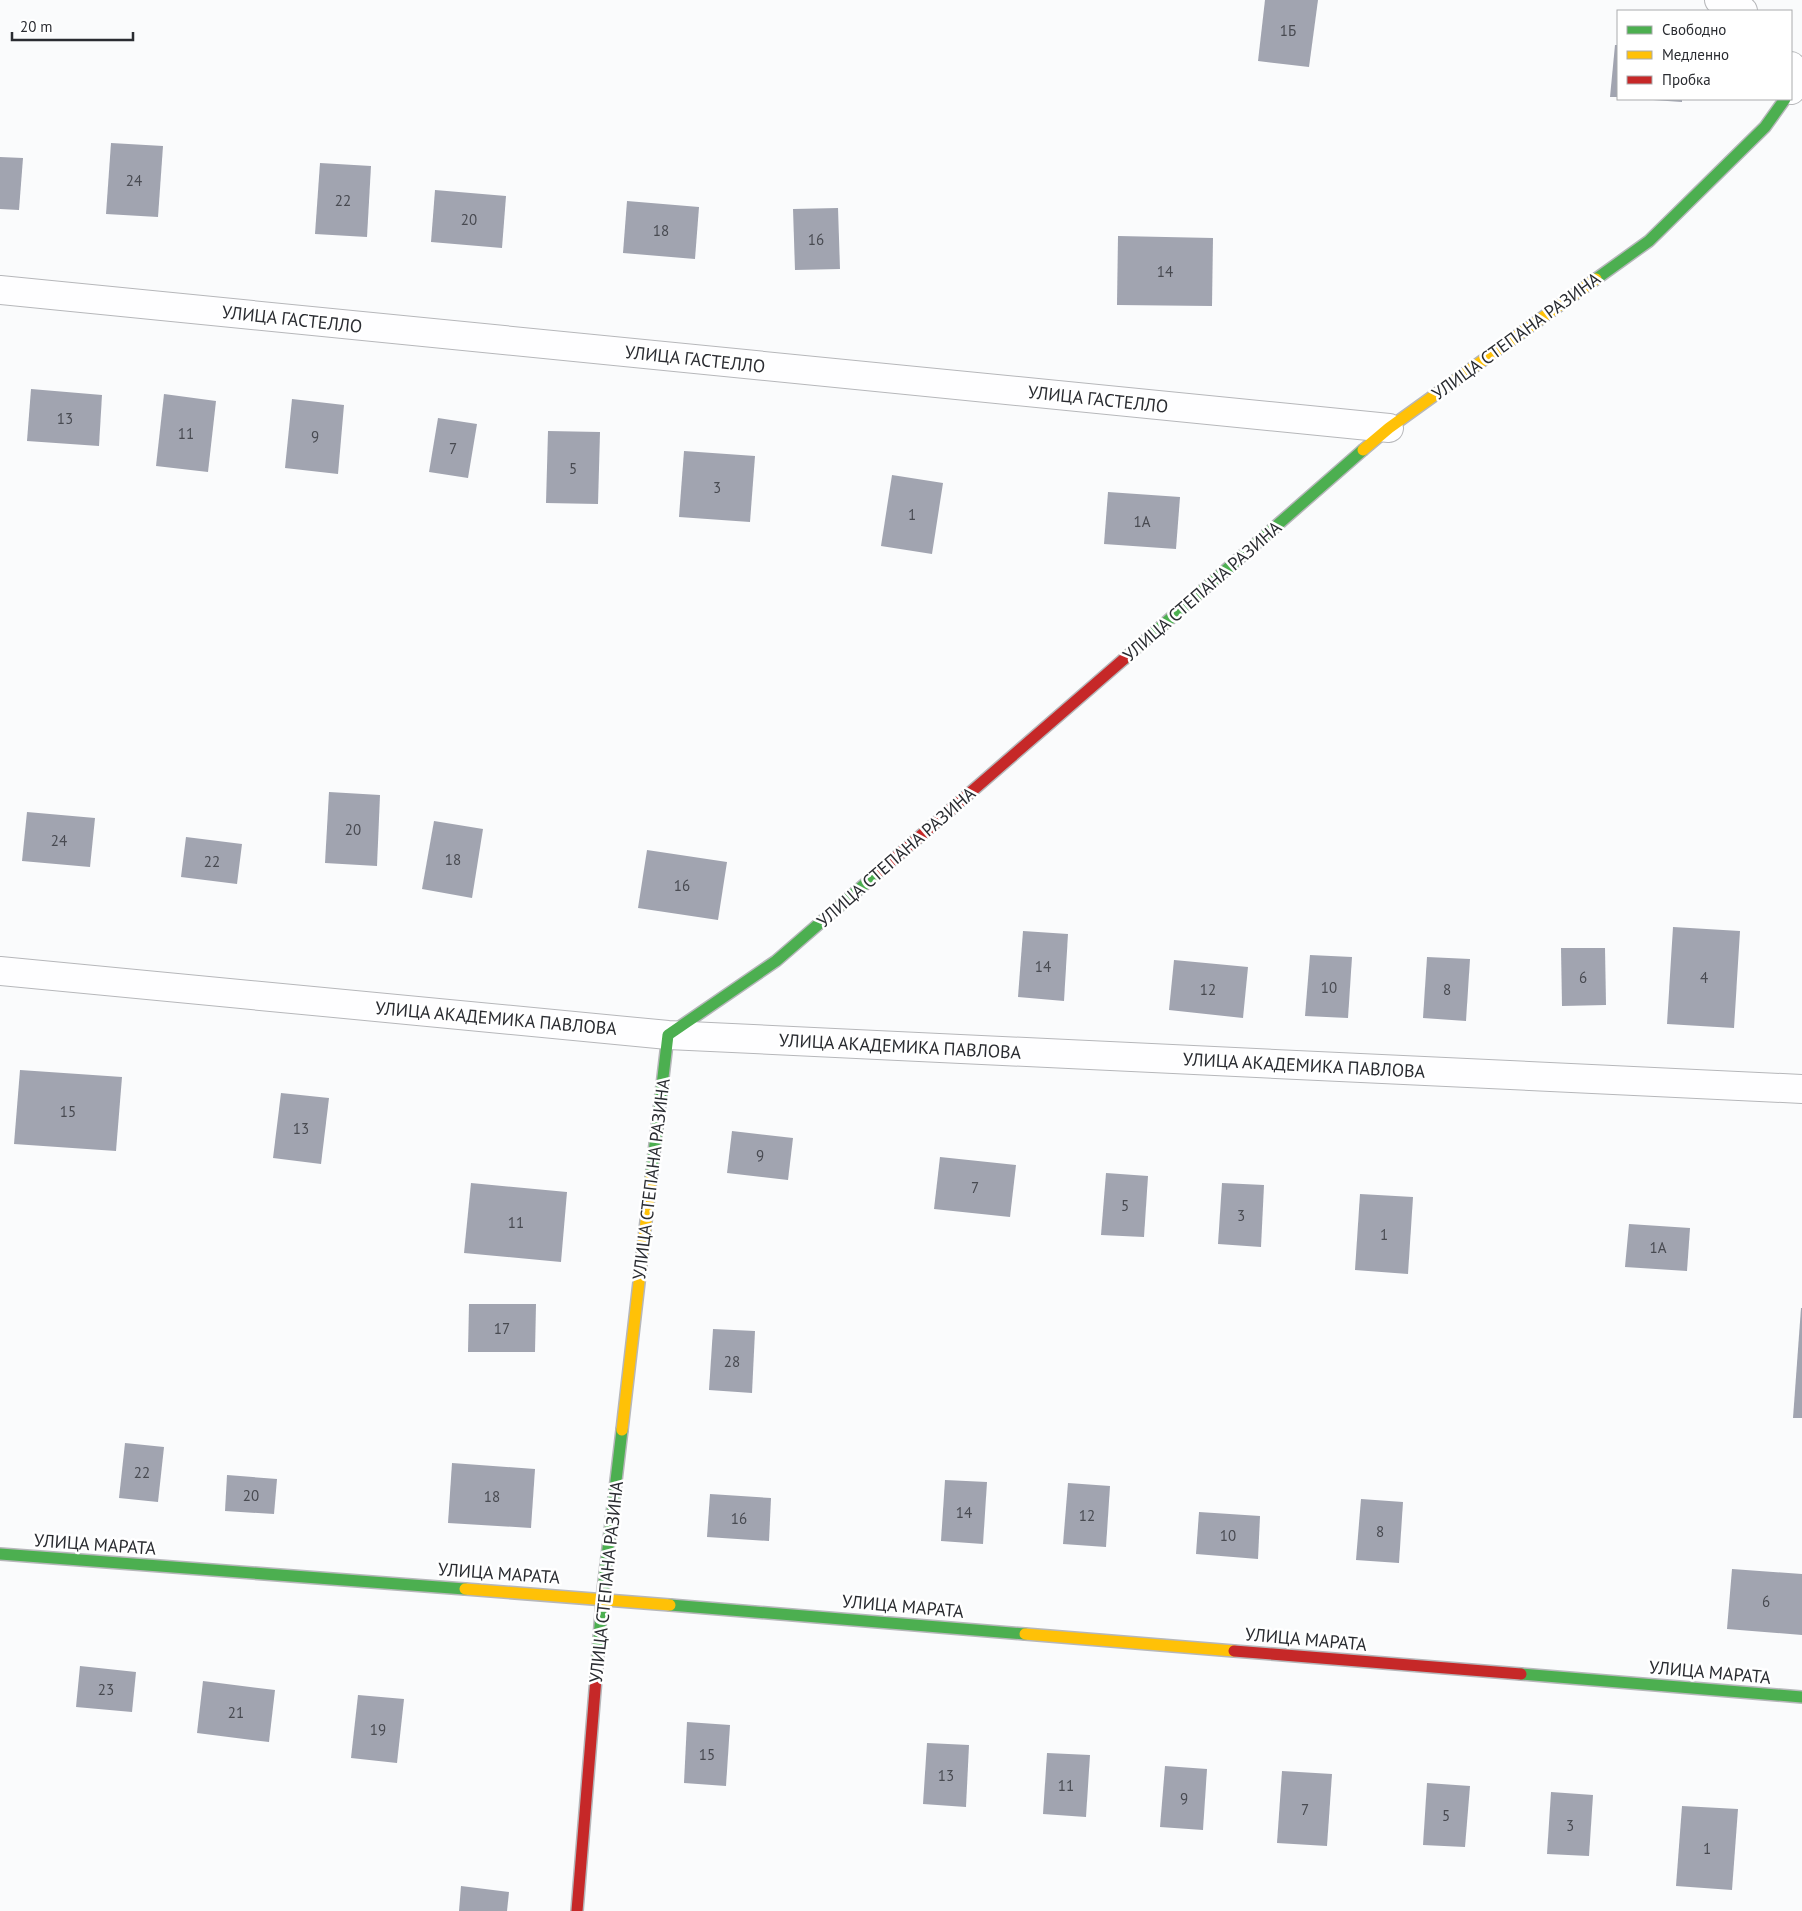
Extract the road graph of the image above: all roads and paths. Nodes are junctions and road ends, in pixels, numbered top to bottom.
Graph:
1 (1719, 0) edge
2 (1741, 10) edge
3 (1781, 100) edge
4 (0, 290) edge
5 (1390, 428) junction
6 (0, 971) edge
7 (668, 1035) junction
8 (1802, 1089) edge
9 (0, 1554) edge
10 (602, 1599) junction
11 (1802, 1698) edge
12 (577, 1911) edge

1 - 2 street
3 - 5 street, УЛИЦА СТЕПАНА РАЗИНА
4 - 5 street, УЛИЦА ГАСТЕЛЛО
5 - 7 street, УЛИЦА СТЕПАНА РАЗИНА
6 - 7 street, УЛИЦА АКАДЕМИКА ПАВЛОВА
7 - 8 street, УЛИЦА АКАДЕМИКА ПАВЛОВА
7 - 10 street, УЛИЦА СТЕПАНА РАЗИНА
9 - 10 street, УЛИЦА МАРАТА
10 - 11 street, УЛИЦА МАРАТА
10 - 12 street, УЛИЦА СТЕПАНА РАЗИНА

